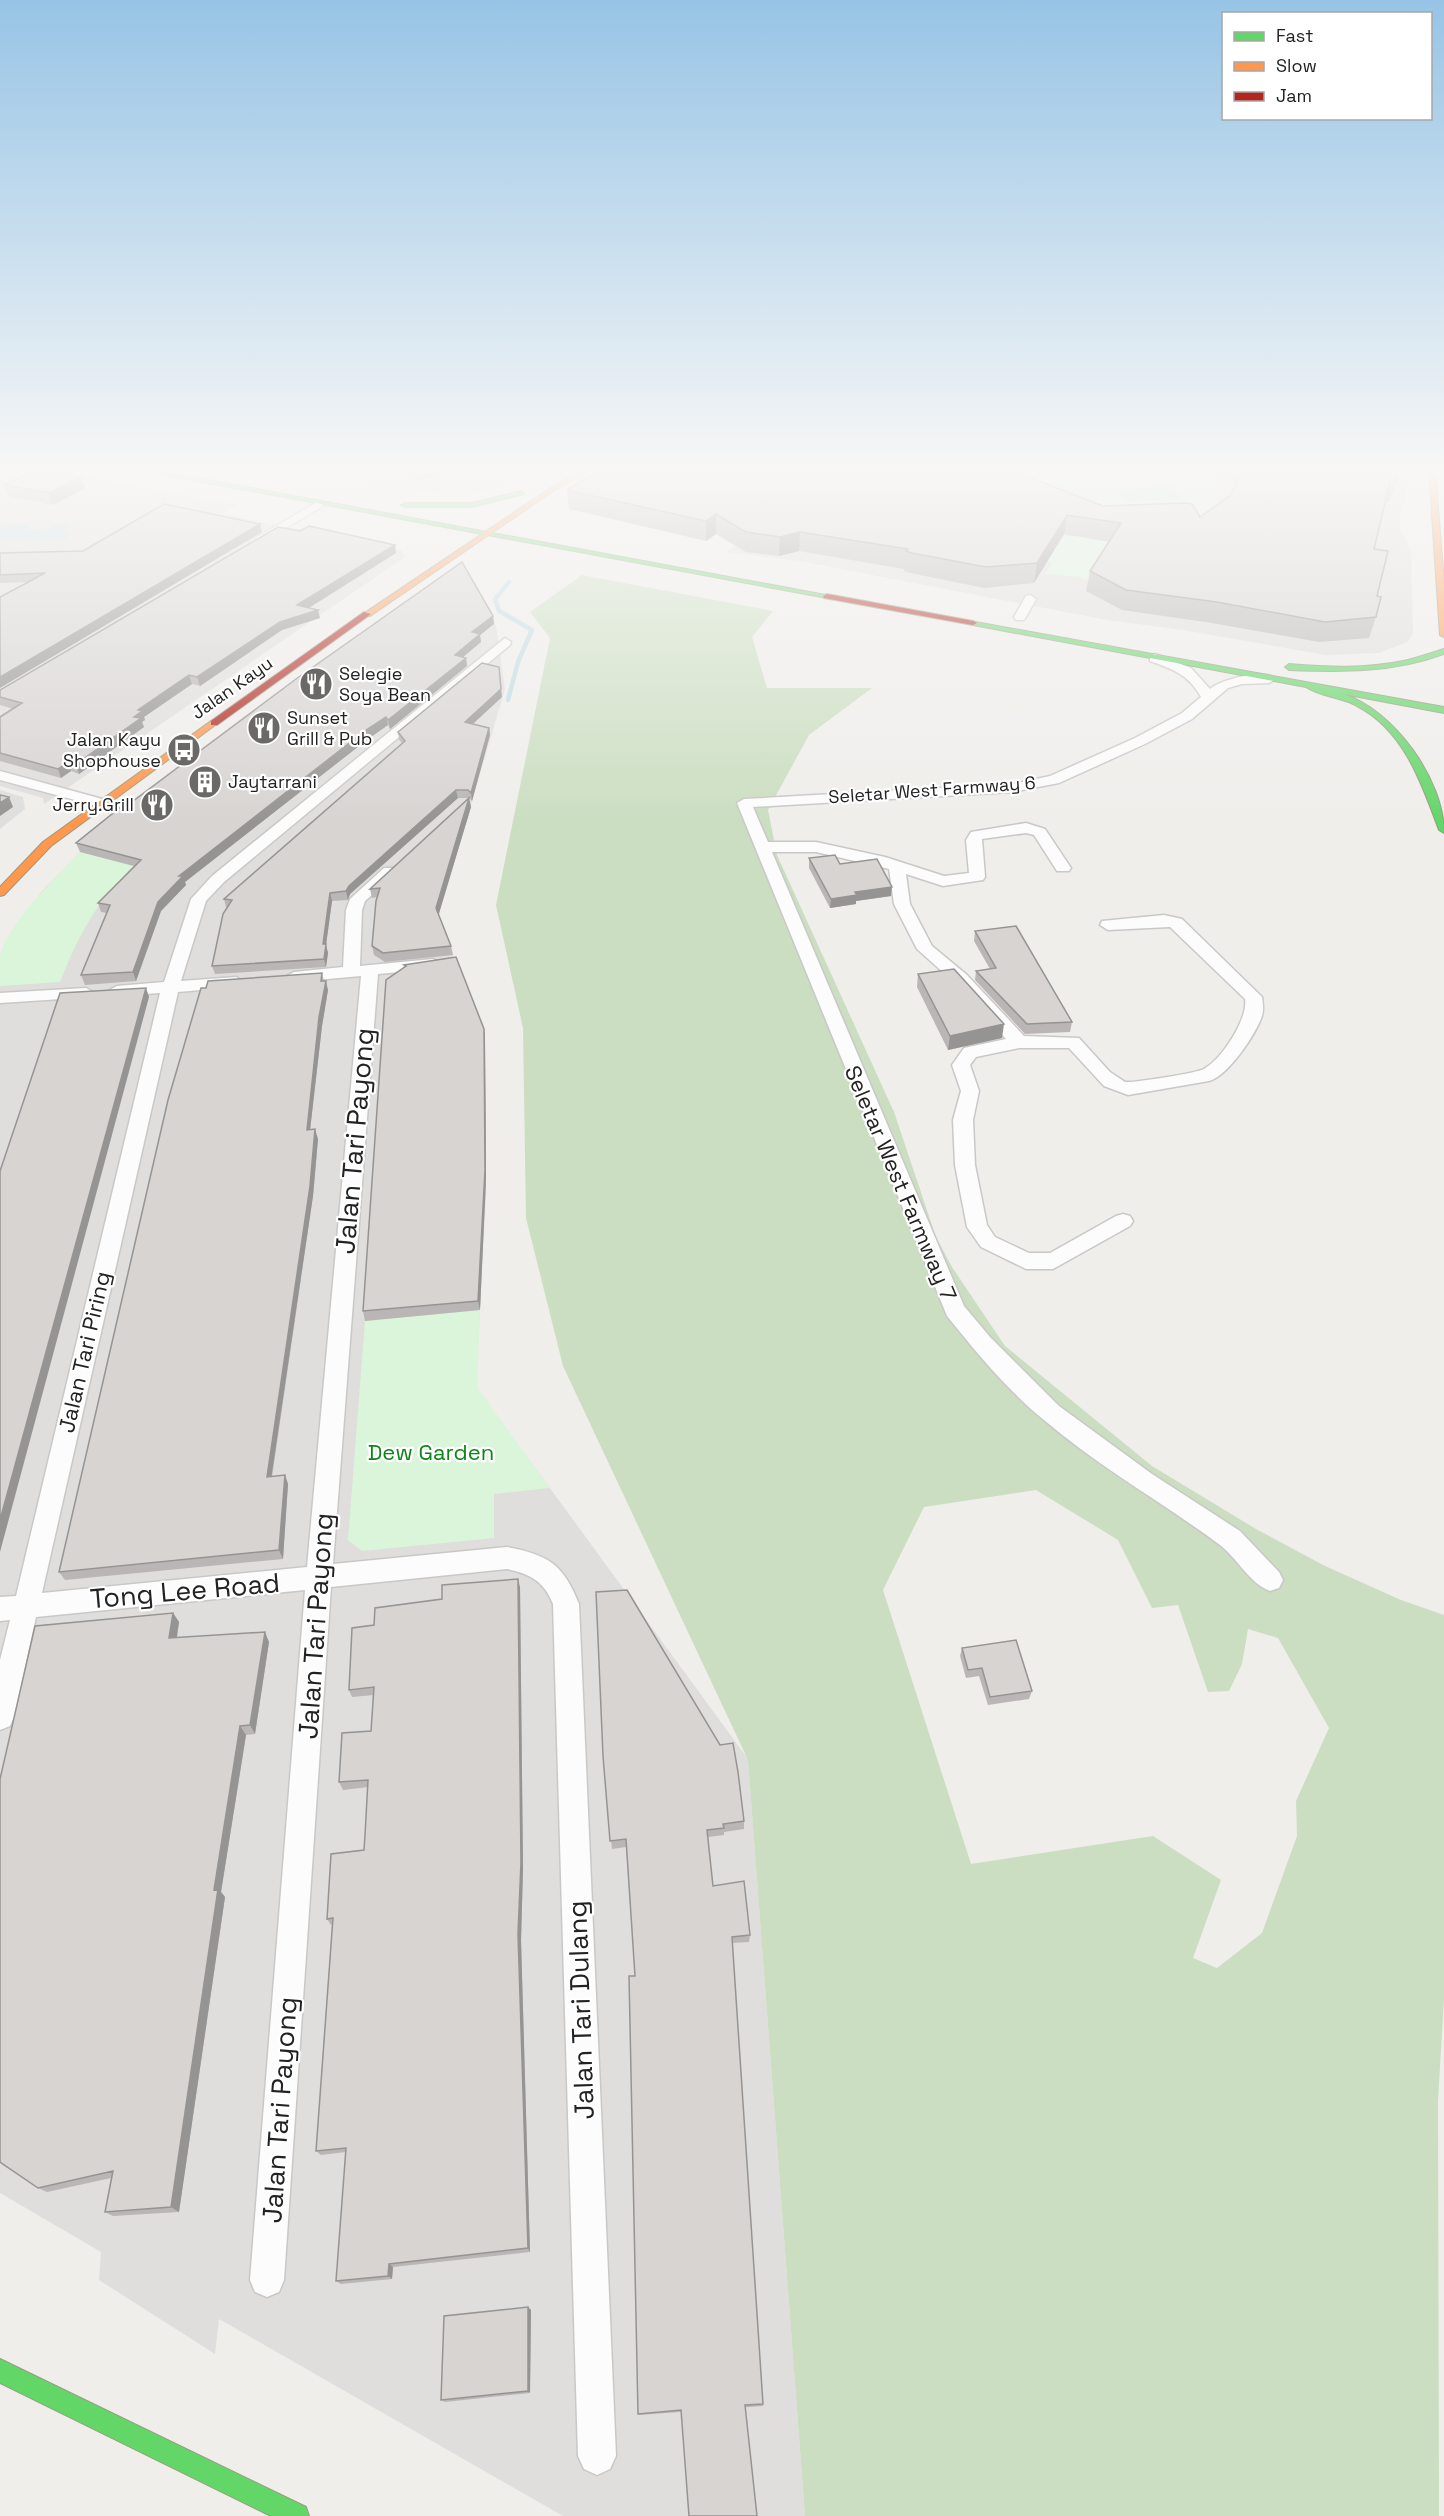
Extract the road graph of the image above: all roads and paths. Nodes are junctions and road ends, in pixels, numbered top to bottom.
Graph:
1 (386, 587) edge
2 (404, 587) edge
3 (776, 587) edge
4 (857, 587) edge
5 (1441, 587) edge
6 (1030, 599) dead end
7 (962, 606) dead end
8 (1020, 617) dead end
9 (1444, 635) edge
10 (505, 642) dead end
11 (1444, 651) edge
12 (1155, 658) junction
13 (1269, 680) junction
14 (1378, 683) dead end
15 (1310, 687) junction
16 (1207, 697) junction
17 (1444, 710) edge
18 (0, 775) edge
19 (96, 802) junction
20 (744, 803) joint
21 (1444, 830) edge
22 (762, 847) junction
23 (402, 859) edge
24 (897, 866) junction
25 (1063, 868) dead end
26 (0, 877) edge
27 (0, 893) edge
28 (1108, 925) dead end
29 (452, 962) edge
30 (360, 972) junction
31 (272, 979) edge
32 (249, 981) edge
33 (170, 987) junction
34 (0, 998) edge
35 (1019, 1042) junction
36 (1123, 1221) dead end
37 (546, 1570) joint
38 (319, 1578) junction
39 (1270, 1580) dead end
40 (12, 1607) edge
41 (0, 1716) edge
42 (267, 2280) dead end
43 (0, 2371) edge
44 (597, 2457) dead end
45 (297, 2516) edge

1 - 19 main road, Jalan Kayu
2 - 19 main road, Jalan Kayu
3 - 12 main road
4 - 7 main road
5 - 9 main road
6 - 8 street
10 - 33 street, Jalan Tari Piring
11 - 14 main road
12 - 13 main road
12 - 16 street
13 - 15 main road
13 - 16 street, Seletar West Farmway 6
15 - 17 main road
15 - 21 main road
16 - 20 street, Seletar West Farmway 6
18 - 19 street
19 - 26 main road, Jalan Kayu
19 - 27 main road, Jalan Kayu
20 - 22 street, Seletar West Farmway 7
22 - 24 street
22 - 39 street, Seletar West Farmway 7
23 - 30 street, Jalan Tari Payong
24 - 25 street
24 - 35 street
28 - 35 street
29 - 30 street
30 - 31 street
30 - 38 street, Jalan Tari Payong
32 - 33 street
33 - 34 street
33 - 40 street, Jalan Tari Piring
35 - 36 street
37 - 38 street, Tong Lee Road
37 - 44 street, Jalan Tari Dulang
38 - 40 street, Tong Lee Road
38 - 42 street, Jalan Tari Payong
40 - 41 street, Jalan Tari Piring
43 - 45 main road

